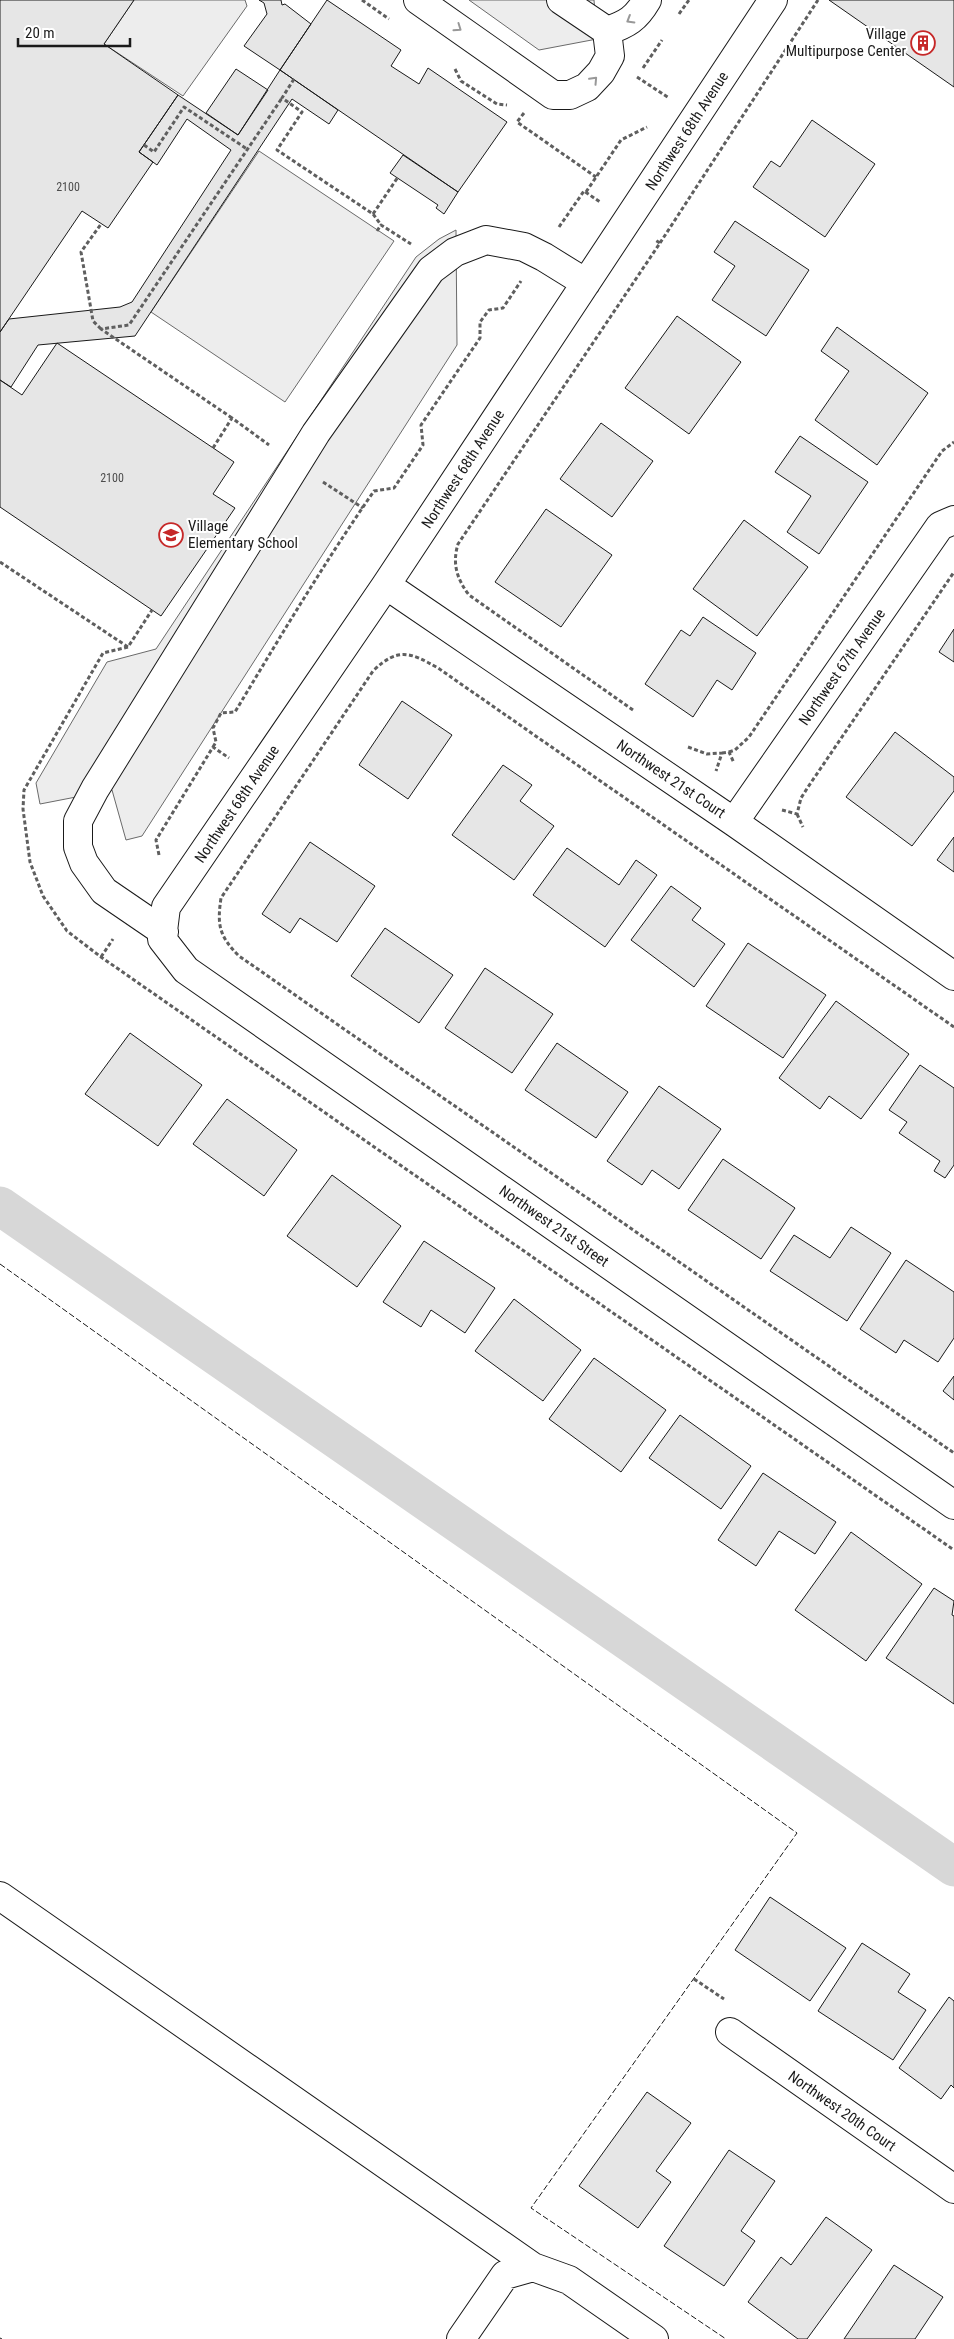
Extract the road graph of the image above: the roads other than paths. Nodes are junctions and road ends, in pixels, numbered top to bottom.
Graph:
1 (418, 0) edge
2 (561, 0) edge
3 (647, 0) edge
4 (773, 0) edge
5 (607, 31) junction
6 (586, 283) junction
7 (954, 520) edge
8 (386, 585) junction
9 (734, 822) junction
10 (163, 935) junction
11 (954, 976) edge
12 (954, 1505) edge
13 (0, 1896) edge
14 (730, 2032) dead end
15 (954, 2190) edge
16 (533, 2267) junction
17 (461, 2339) edge
18 (654, 2339) edge

1 -> 5 street
2 - 5 street
3 -> 5 street
4 - 6 street, Northwest 68th Avenue
6 - 8 street, Northwest 68th Avenue
6 - 10 street, Northwest 21st Street
7 - 9 street, Northwest 67th Avenue
8 - 9 street, Northwest 21st Court
8 - 10 street, Northwest 68th Avenue
9 - 11 street, Northwest 21st Court
10 - 12 street, Northwest 21st Street
13 - 16 street
14 - 15 street, Northwest 20th Court
16 - 17 street
16 - 18 street

